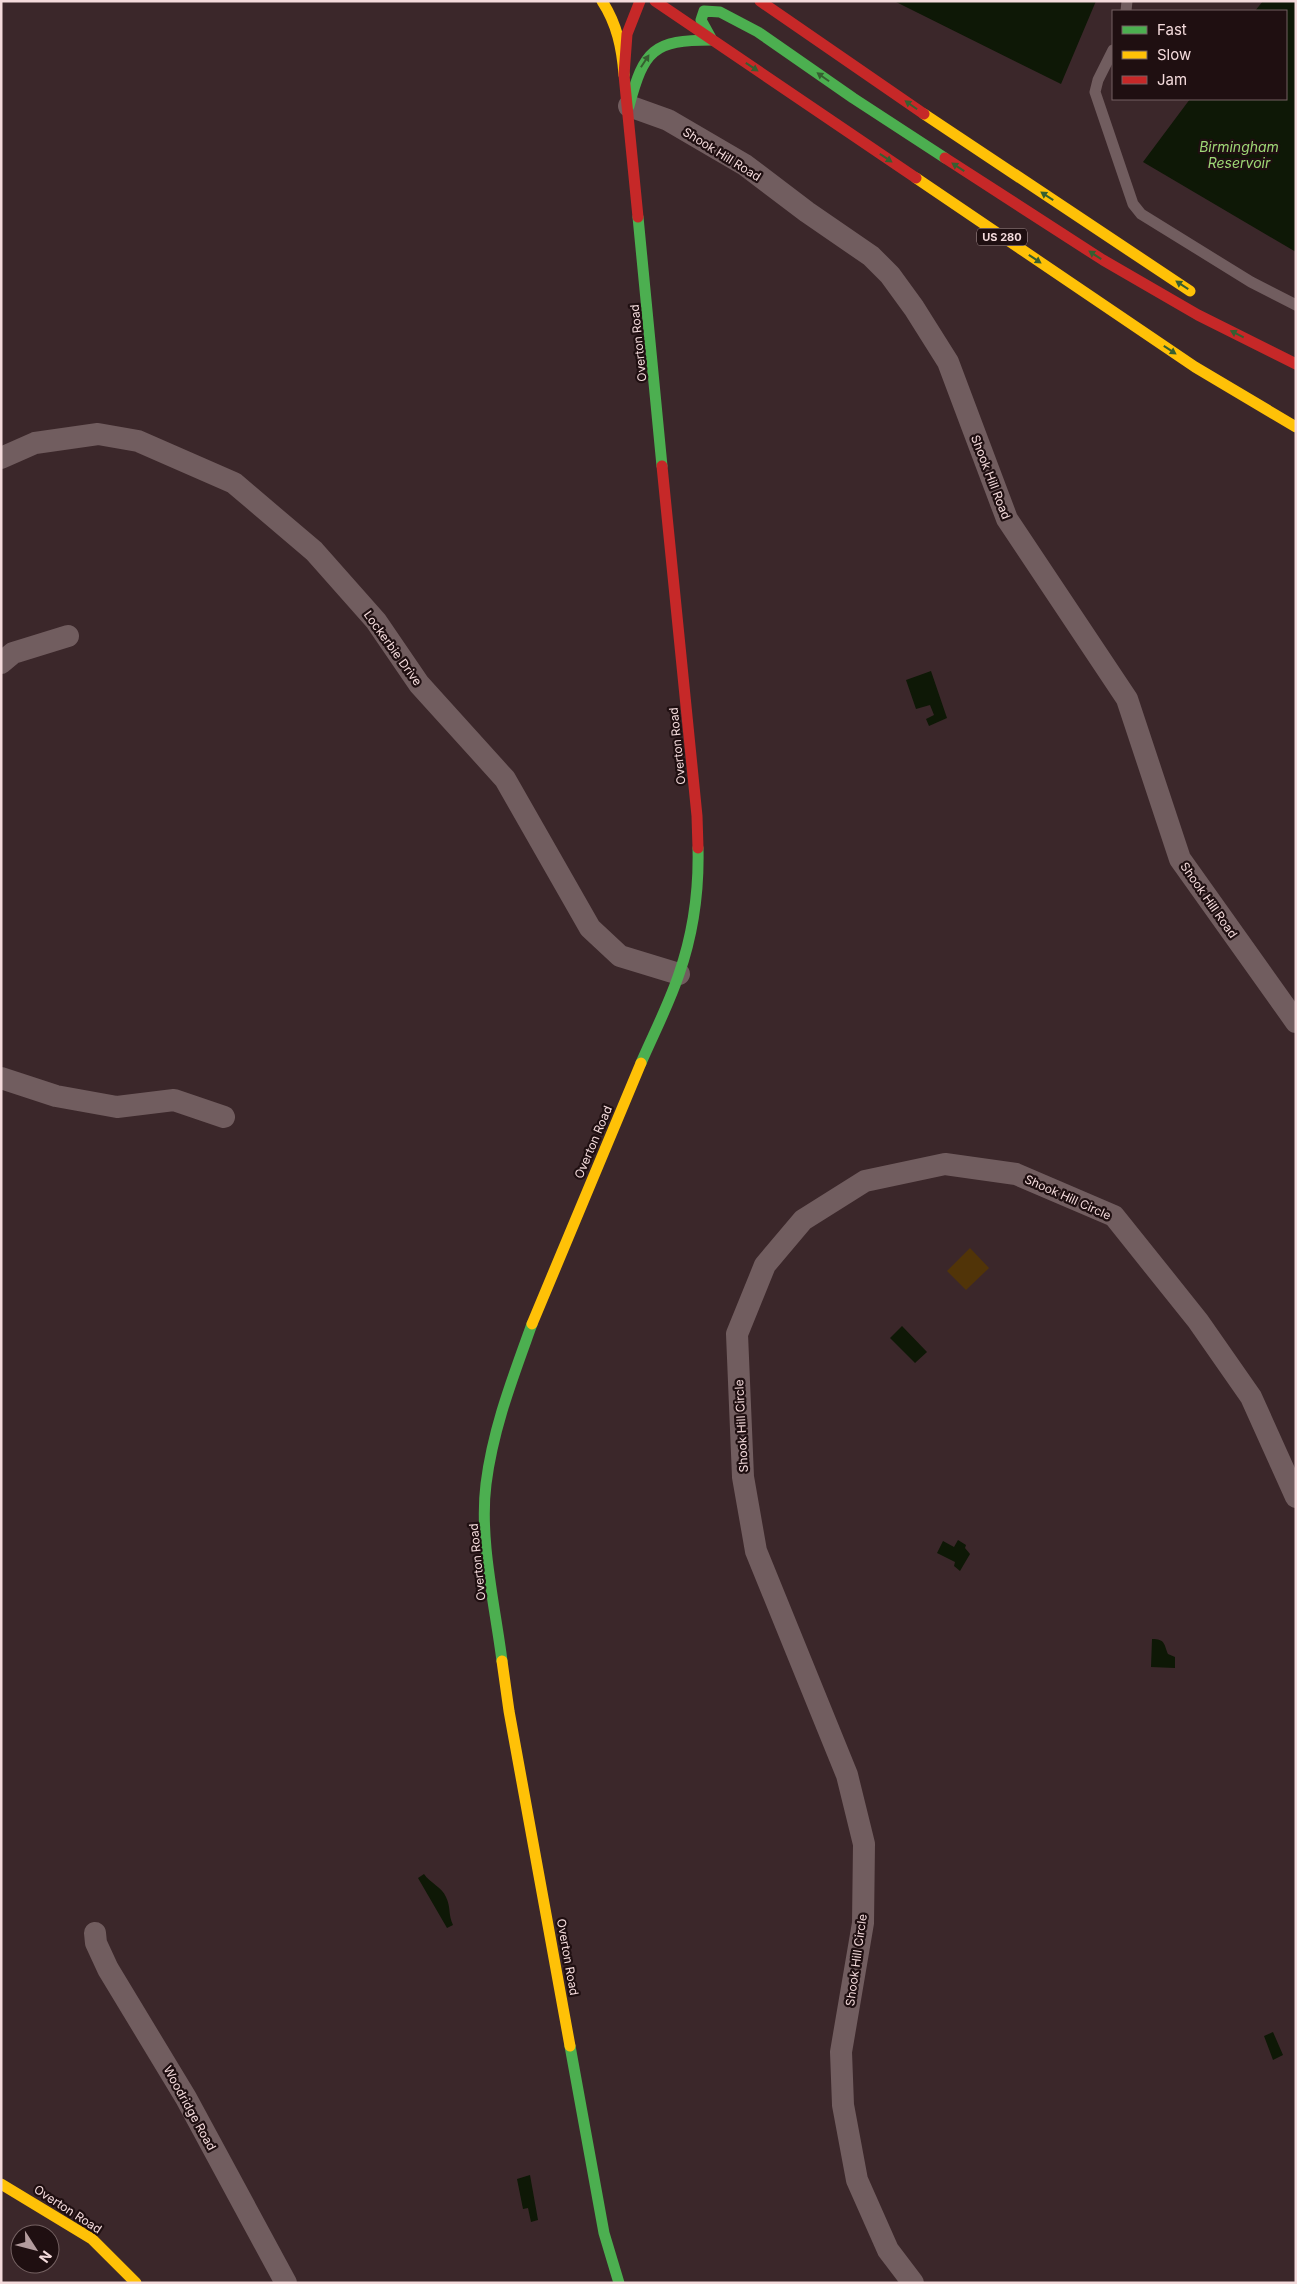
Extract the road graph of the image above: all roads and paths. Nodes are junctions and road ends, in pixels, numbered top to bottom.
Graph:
1 (602, 1) edge
2 (640, 1) edge
3 (655, 1) edge
4 (722, 1) edge
5 (760, 1) edge
6 (758, 32) junction
7 (712, 40) junction
8 (1112, 52) edge
9 (624, 75) junction
10 (629, 106) junction
11 (1204, 300) dead end
12 (1296, 305) edge
13 (1238, 322) dead end
14 (1296, 362) edge
15 (1296, 427) edge
16 (1, 458) edge
17 (68, 636) dead end
18 (1, 662) edge
19 (679, 974) junction
20 (1296, 1022) edge
21 (1, 1078) edge
22 (224, 1117) dead end
23 (1296, 1497) edge
24 (95, 1933) dead end
25 (1, 2184) edge
26 (136, 2283) edge
27 (286, 2283) edge
28 (619, 2283) edge
29 (913, 2283) edge

1 - 9 main road
2 - 9 main road, Overton Road
3 - 7 main road, US 280
4 - 6 main road
11 -> 5 main road
6 - 7 main road
14 -> 6 main road
10 -> 7 main road
7 -> 15 main road, US 280
8 - 12 lane
9 - 10 main road, Overton Road
10 - 19 main road, Overton Road
10 - 20 street, Shook Hill Road
13 - 14 main road
16 - 19 street, Lockerbie Drive
17 - 18 street
19 - 28 main road, Overton Road
21 - 22 street
23 - 29 street, Shook Hill Circle
24 - 27 street, Woodridge Road
25 - 26 main road, Overton Road

